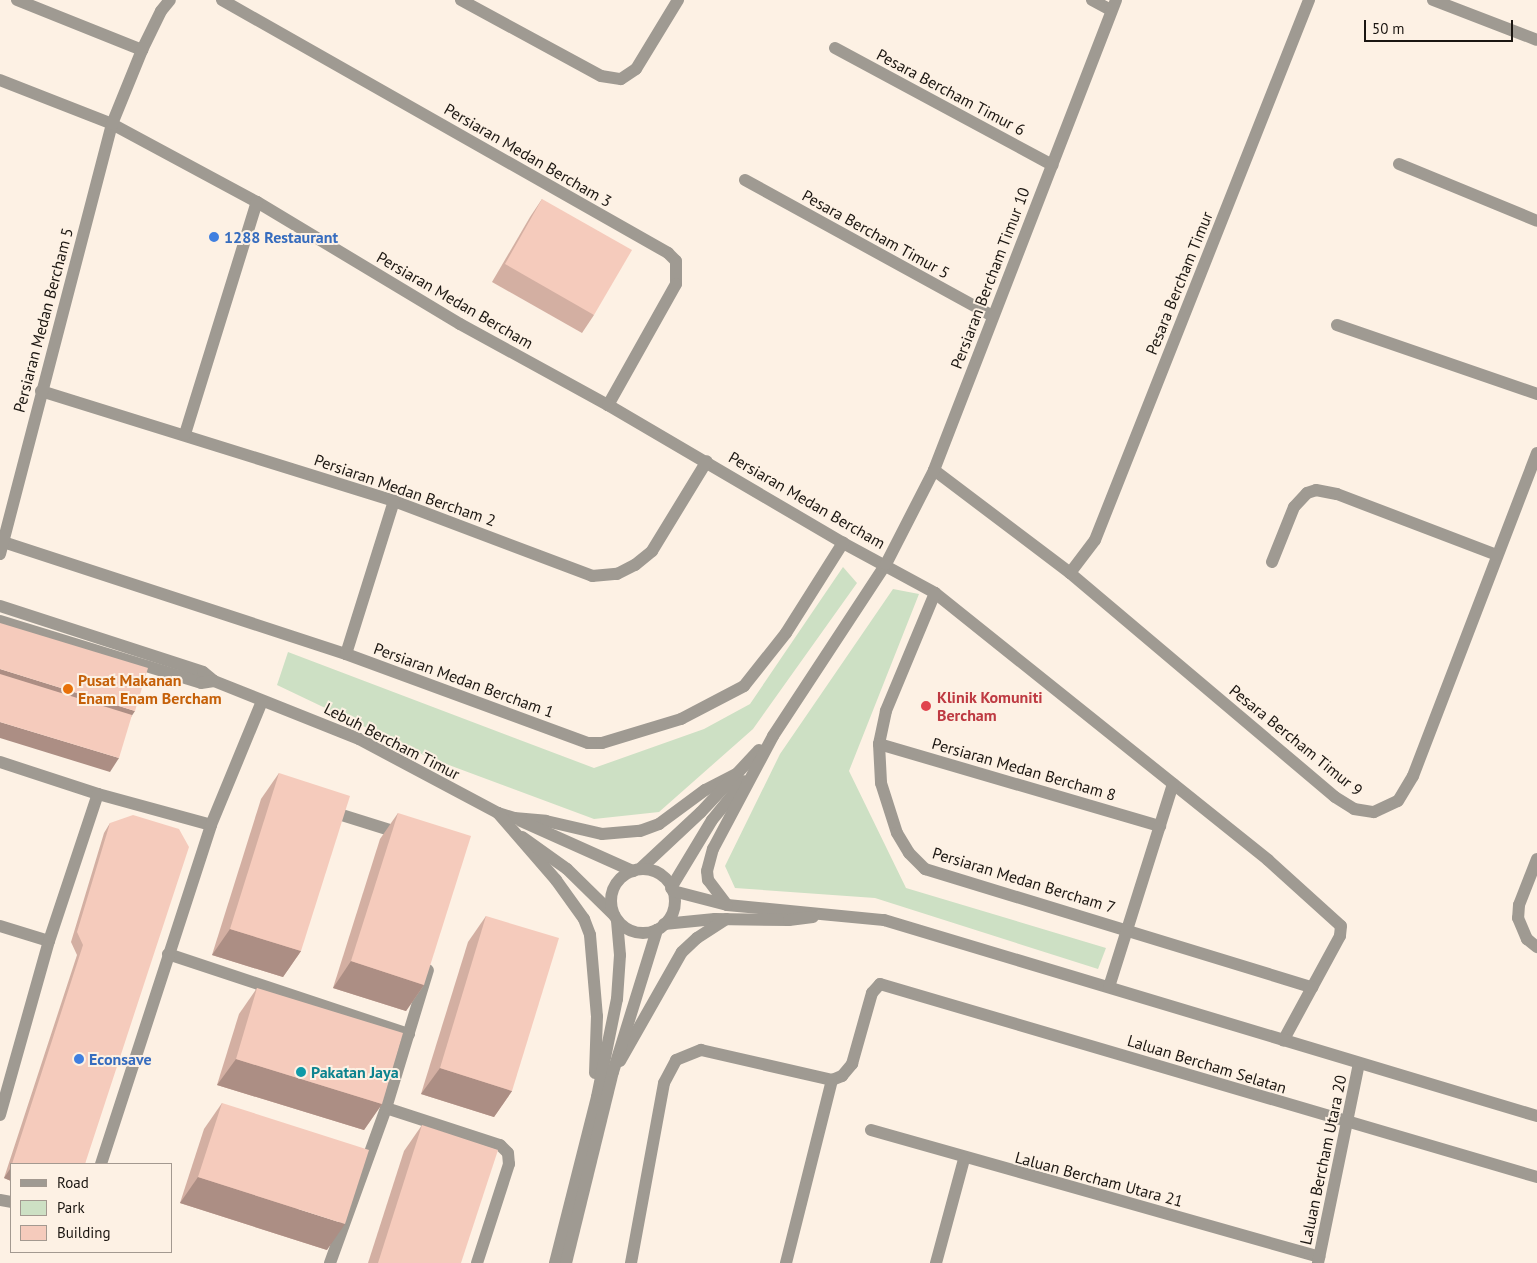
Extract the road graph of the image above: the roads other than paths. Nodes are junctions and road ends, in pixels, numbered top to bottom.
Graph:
1 (17, 0) edge
2 (170, 0) edge
3 (222, 0) edge
4 (678, 0) edge
5 (1092, 0) edge
6 (1309, 0) edge
7 (467, 1) edge
8 (1441, 2) edge
9 (240, 4) edge
10 (1113, 5) edge
11 (1537, 40) edge
12 (835, 48) dead end
13 (142, 50) junction
14 (0, 80) edge
15 (112, 124) junction
16 (1400, 164) dead end
17 (1052, 165) junction
18 (745, 180) dead end
19 (257, 202) junction
20 (1537, 221) edge
21 (992, 316) junction
22 (1337, 325) dead end
23 (40, 391) junction
24 (1537, 394) edge
25 (608, 405) junction
26 (185, 434) junction
27 (1537, 453) edge
28 (707, 461) junction
29 (934, 470) junction
30 (394, 501) junction
31 (843, 543) junction
32 (1, 546) edge
33 (1497, 555) junction
34 (1272, 562) dead end
35 (886, 564) junction
36 (1070, 574) junction
37 (935, 594) junction
38 (0, 606) edge
39 (0, 621) edge
40 (346, 654) junction
41 (214, 681) junction
42 (262, 701) junction
43 (773, 736) junction
44 (880, 744) junction
45 (0, 762) edge
46 (754, 770) junction
47 (738, 773) junction
48 (1173, 784) junction
49 (98, 794) junction
50 (318, 808) edge
51 (511, 822) junction
52 (211, 825) junction
53 (1160, 826) junction
54 (420, 839) edge
55 (1537, 859) edge
56 (636, 870) junction
57 (672, 889) junction
58 (727, 905) junction
59 (822, 916) junction
60 (615, 918) junction
61 (726, 919) junction
62 (0, 926) edge
63 (661, 927) junction
64 (1128, 929) junction
65 (49, 941) junction
66 (1537, 947) edge
67 (168, 954) junction
68 (431, 959) edge
69 (1109, 987) junction
70 (1312, 987) junction
71 (409, 1034) junction
72 (1284, 1041) junction
73 (1359, 1064) junction
74 (613, 1072) junction
75 (832, 1080) junction
76 (597, 1097) junction
77 (386, 1108) junction
78 (0, 1115) edge
79 (1537, 1116) edge
80 (1347, 1124) junction
81 (871, 1130) dead end
82 (964, 1159) junction
83 (101, 1163) edge
84 (1537, 1178) edge
85 (1318, 1260) edge
86 (330, 1263) edge
87 (477, 1263) edge
88 (555, 1263) edge
89 (566, 1263) edge
90 (631, 1263) edge
91 (786, 1263) edge
92 (936, 1263) edge

1 - 13 street
2 - 13 street
3 - 9 street, Persiaran Medan Bercham 3
4 - 7 street
5 - 10 street
6 - 36 street, Pesara Bercham Timur
8 - 11 street
9 - 25 street, Persiaran Medan Bercham 3
10 - 17 street, Persiaran Bercham Timur 10
12 - 17 street, Pesara Bercham Timur 6
13 - 15 street
14 - 15 street, Persiaran Medan Bercham
15 - 19 street, Persiaran Medan Bercham
15 - 23 street, Persiaran Medan Bercham 5
16 - 20 street
17 - 21 street, Persiaran Bercham Timur 10
18 - 21 street, Pesara Bercham Timur 5
19 - 25 street, Persiaran Medan Bercham
19 - 26 street
21 - 29 street, Persiaran Bercham Timur 10
22 - 24 street
23 - 26 street, Persiaran Medan Bercham 2
23 - 32 street, Persiaran Medan Bercham 5
25 - 28 street, Persiaran Medan Bercham
26 - 30 street, Persiaran Medan Bercham 2
27 - 33 street, Pesara Bercham Timur 9
28 - 30 street, Persiaran Medan Bercham 2
28 - 31 street, Persiaran Medan Bercham
29 - 35 street, Persiaran Bercham Timur 10
29 - 36 street, Pesara Bercham Timur 9
30 - 40 street
31 - 35 street, Persiaran Medan Bercham
31 - 40 street, Persiaran Medan Bercham 1
32 - 40 street, Persiaran Medan Bercham 1
33 - 34 street
33 - 36 street, Pesara Bercham Timur 9
35 - 37 street, Persiaran Medan Bercham
35 - 43 street, Persiaran Bercham Timur 10
37 - 44 street, Persiaran Medan Bercham 7
37 - 48 street, Persiaran Medan Bercham
38 - 41 street, Lebuh Bercham Timur
39 - 41 street, Lebuh Bercham Timur
41 - 42 street, Lebuh Bercham Timur
42 - 51 street, Lebuh Bercham Timur
42 - 52 street
43 - 46 street
43 - 47 street
44 - 53 street, Persiaran Medan Bercham 8
44 - 64 street, Persiaran Medan Bercham 7
45 - 49 street
46 - 57 street
46 - 58 street
47 - 51 street
47 - 56 street
48 - 53 street
48 - 70 street, Persiaran Medan Bercham
49 - 52 street
49 - 65 street
50 - 54 street
51 - 56 street
51 - 60 street
51 - 76 street
52 - 67 street
53 - 64 street
55 - 66 street
56 - 57 street
56 - 60 street
57 - 58 street
57 - 63 street
58 - 59 street
59 - 61 street
59 - 69 street
60 - 63 street
60 - 76 street
61 - 63 street
61 - 74 street
62 - 65 street
63 - 74 street
64 - 69 street
64 - 70 street, Persiaran Medan Bercham 7
65 - 78 street
67 - 71 street
67 - 83 street
68 - 71 street
69 - 72 street
70 - 72 street
71 - 77 street
72 - 73 street
73 - 79 street
73 - 80 street, Laluan Bercham Utara 20
74 - 89 street
75 - 80 street, Laluan Bercham Selatan
75 - 90 street
75 - 91 street
76 - 88 street
77 - 86 street
77 - 87 street
80 - 84 street, Laluan Bercham Selatan
80 - 85 street, Laluan Bercham Utara 20
81 - 82 street, Laluan Bercham Utara 21
82 - 85 street, Laluan Bercham Utara 21
82 - 92 street

